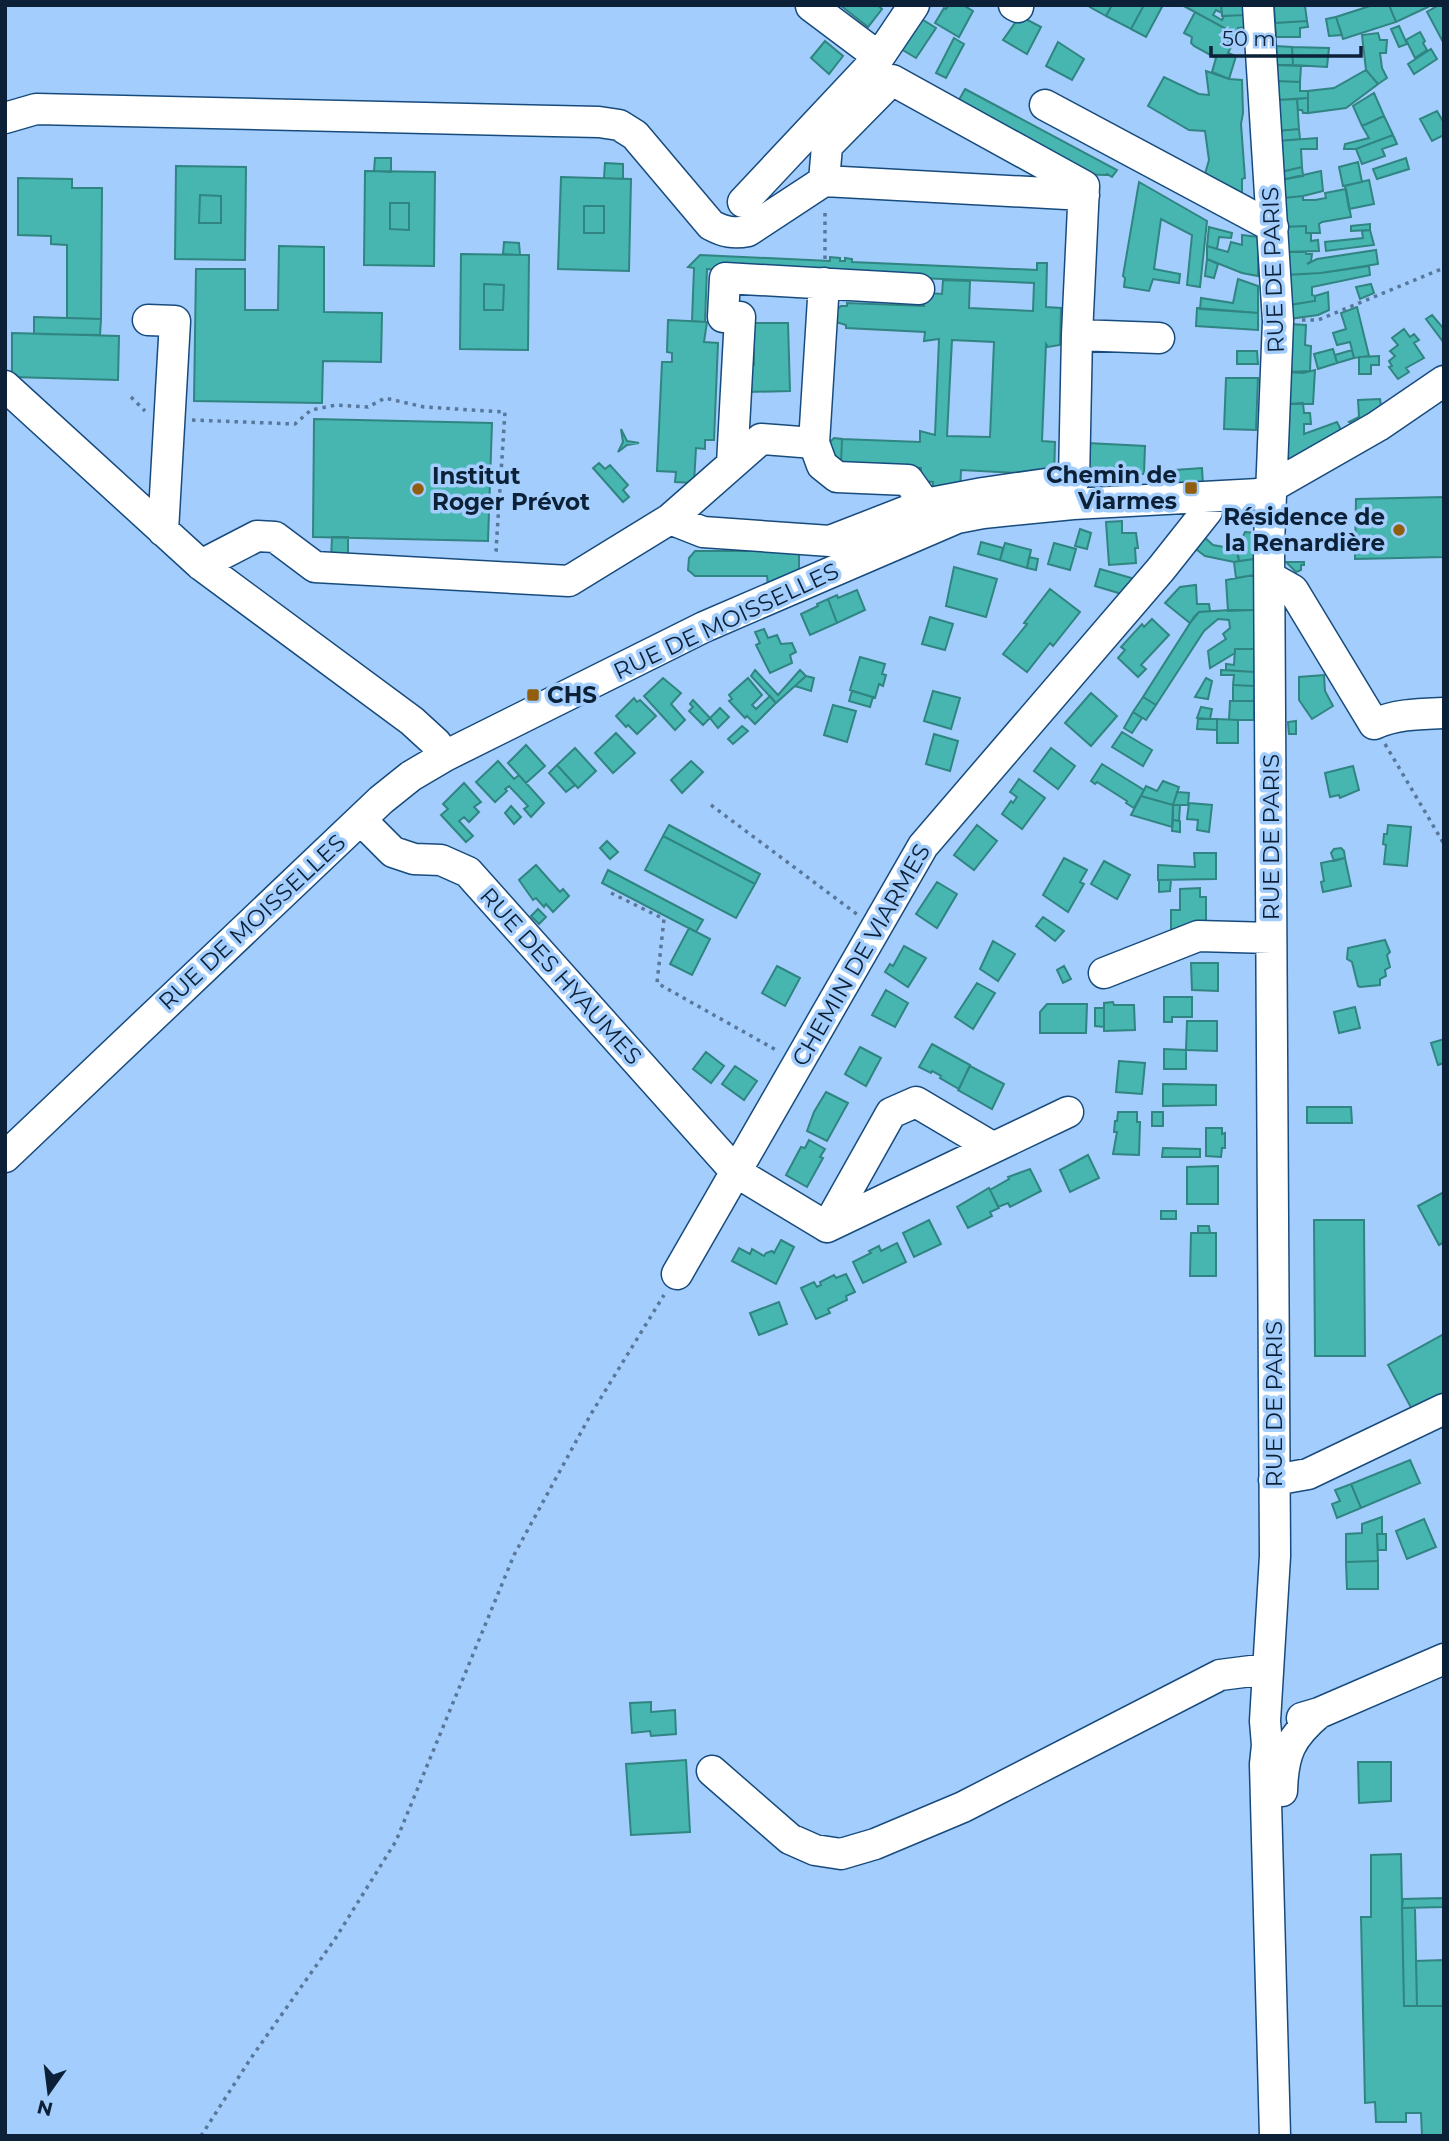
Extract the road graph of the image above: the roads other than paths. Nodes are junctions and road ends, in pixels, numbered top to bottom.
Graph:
1 (914, 5) edge
2 (1258, 5) edge
3 (811, 6) edge
4 (879, 57) junction
5 (1045, 105) dead end
6 (5, 118) edge
7 (824, 181) junction
8 (1084, 195) junction
9 (743, 202) dead end
10 (1273, 227) junction
11 (824, 283) junction
12 (919, 289) dead end
13 (148, 320) dead end
14 (1077, 335) junction
15 (1159, 338) dead end
16 (1444, 381) edge
17 (5, 386) edge
18 (814, 443) junction
19 (732, 464) junction
20 (1273, 476) junction
21 (1209, 498) junction
22 (925, 504) junction
23 (670, 519) junction
24 (163, 531) junction
25 (201, 565) junction
26 (1270, 578) junction
27 (1444, 713) edge
28 (445, 756) junction
29 (361, 820) junction
30 (1270, 938) junction
31 (1104, 973) dead end
32 (1068, 1112) dead end
33 (992, 1147) junction
34 (5, 1157) edge
35 (736, 1172) junction
36 (827, 1227) junction
37 (677, 1274) road end
38 (1444, 1409) edge
39 (1274, 1480) junction
40 (1443, 1659) edge
41 (1268, 1668) junction
42 (1278, 1747) junction
43 (712, 1771) dead end
44 (1275, 2136) edge
45 (1289, 2136) edge

1 - 4 street
2 - 10 street, RUE DE PARIS
3 - 4 street
4 - 9 street
5 - 10 street
6 - 7 street
7 - 8 street
7 - 8 street
8 - 14 street
10 - 20 street, RUE DE PARIS
11 - 12 street
11 - 18 street
11 - 19 street
13 - 24 street
14 - 15 street
14 - 22 street
16 - 20 street, RUE DE MOISSELLES
17 - 24 street
18 - 19 street
18 - 22 street
19 - 23 street
20 - 21 street, RUE DE MOISSELLES
20 - 26 street, RUE DE PARIS
21 - 28 street, RUE DE MOISSELLES
21 - 35 street, CHEMIN DE VIARMES
22 - 23 street
23 - 25 street
24 - 25 street
25 - 28 street
26 - 27 street
26 - 30 street, RUE DE PARIS
28 - 29 street, RUE DE MOISSELLES
29 - 34 street, RUE DE MOISSELLES
29 - 35 street, RUE DES HYAUMES
30 - 31 street
30 - 39 street, RUE DE PARIS
32 - 33 street
33 - 36 street
33 - 36 street
35 - 36 street, RUE DES HYAUMES
35 - 37 street, CHEMIN DE VIARMES
38 - 39 street
39 - 41 street, RUE DE PARIS
40 - 42 street
41 - 42 street, RUE DE PARIS
41 - 43 street
42 - 44 street
42 - 45 street

